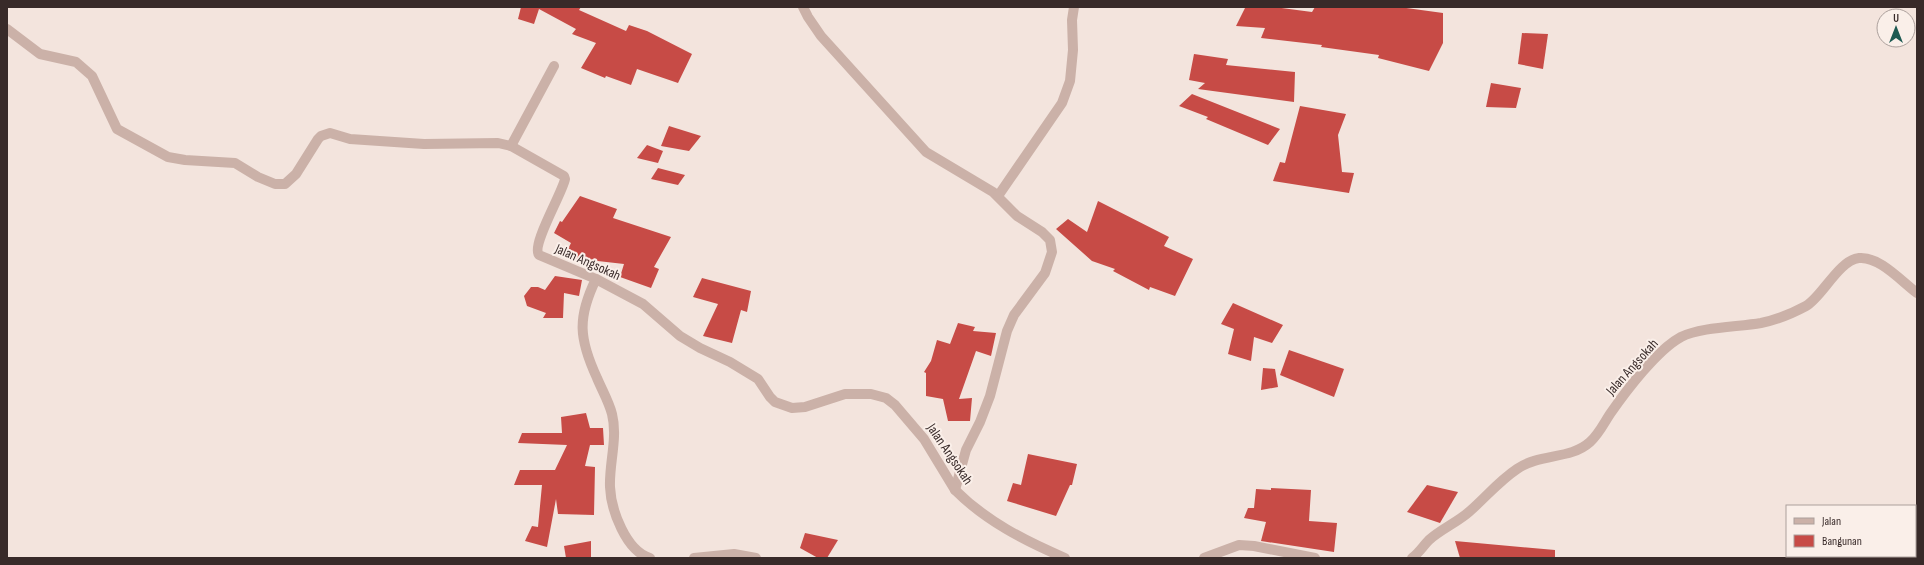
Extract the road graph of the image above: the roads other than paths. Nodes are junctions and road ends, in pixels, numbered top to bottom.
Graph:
1 (803, 7) edge
2 (1074, 7) edge
3 (7, 29) edge
4 (554, 66) dead end
5 (512, 146) junction
6 (998, 196) junction
7 (596, 279) junction
8 (1917, 293) edge
9 (955, 490) junction
10 (650, 558) edge
11 (694, 558) edge
12 (756, 558) edge
13 (1065, 558) edge
14 (1204, 558) edge
15 (1315, 558) edge
16 (1412, 558) edge

1 - 6 street
2 - 6 street
3 - 5 street, Jalan Angsokah
4 - 5 street
5 - 7 street, Jalan Angsokah
6 - 9 street
7 - 9 street, Jalan Angsokah
7 - 10 street
8 - 16 street, Jalan Angsokah
9 - 13 street, Jalan Angsokah
11 - 12 street
14 - 15 street

